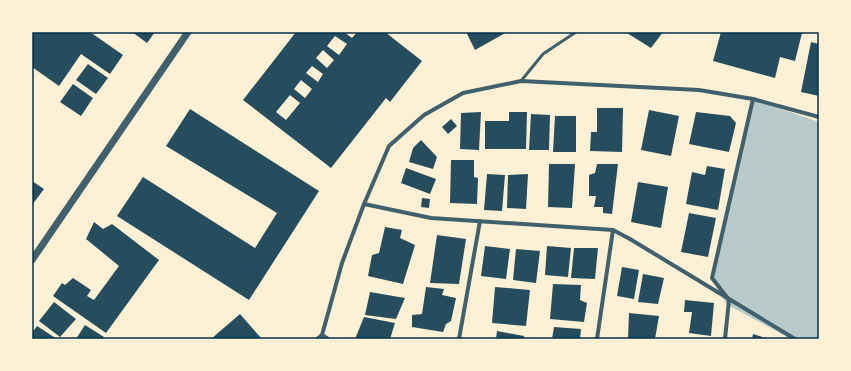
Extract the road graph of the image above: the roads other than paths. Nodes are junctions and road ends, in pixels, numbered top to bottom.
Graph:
1 (188, 32) edge
2 (576, 32) edge
3 (521, 81) junction
4 (753, 99) junction
5 (819, 117) edge
6 (364, 204) junction
7 (480, 221) junction
8 (613, 230) junction
9 (32, 260) edge
10 (729, 300) junction
11 (322, 335) junction
12 (318, 339) edge
13 (328, 339) edge
14 (459, 339) edge
15 (597, 339) edge
16 (725, 339) edge
17 (795, 339) edge

1 - 9 street
2 - 3 lane
3 - 4 street
3 - 6 street
4 - 5 street
4 - 10 street
6 - 7 street
6 - 11 street
7 - 8 street
7 - 14 street
8 - 10 street
8 - 15 street
10 - 16 street
10 - 17 street
11 - 12 street
11 - 13 street

